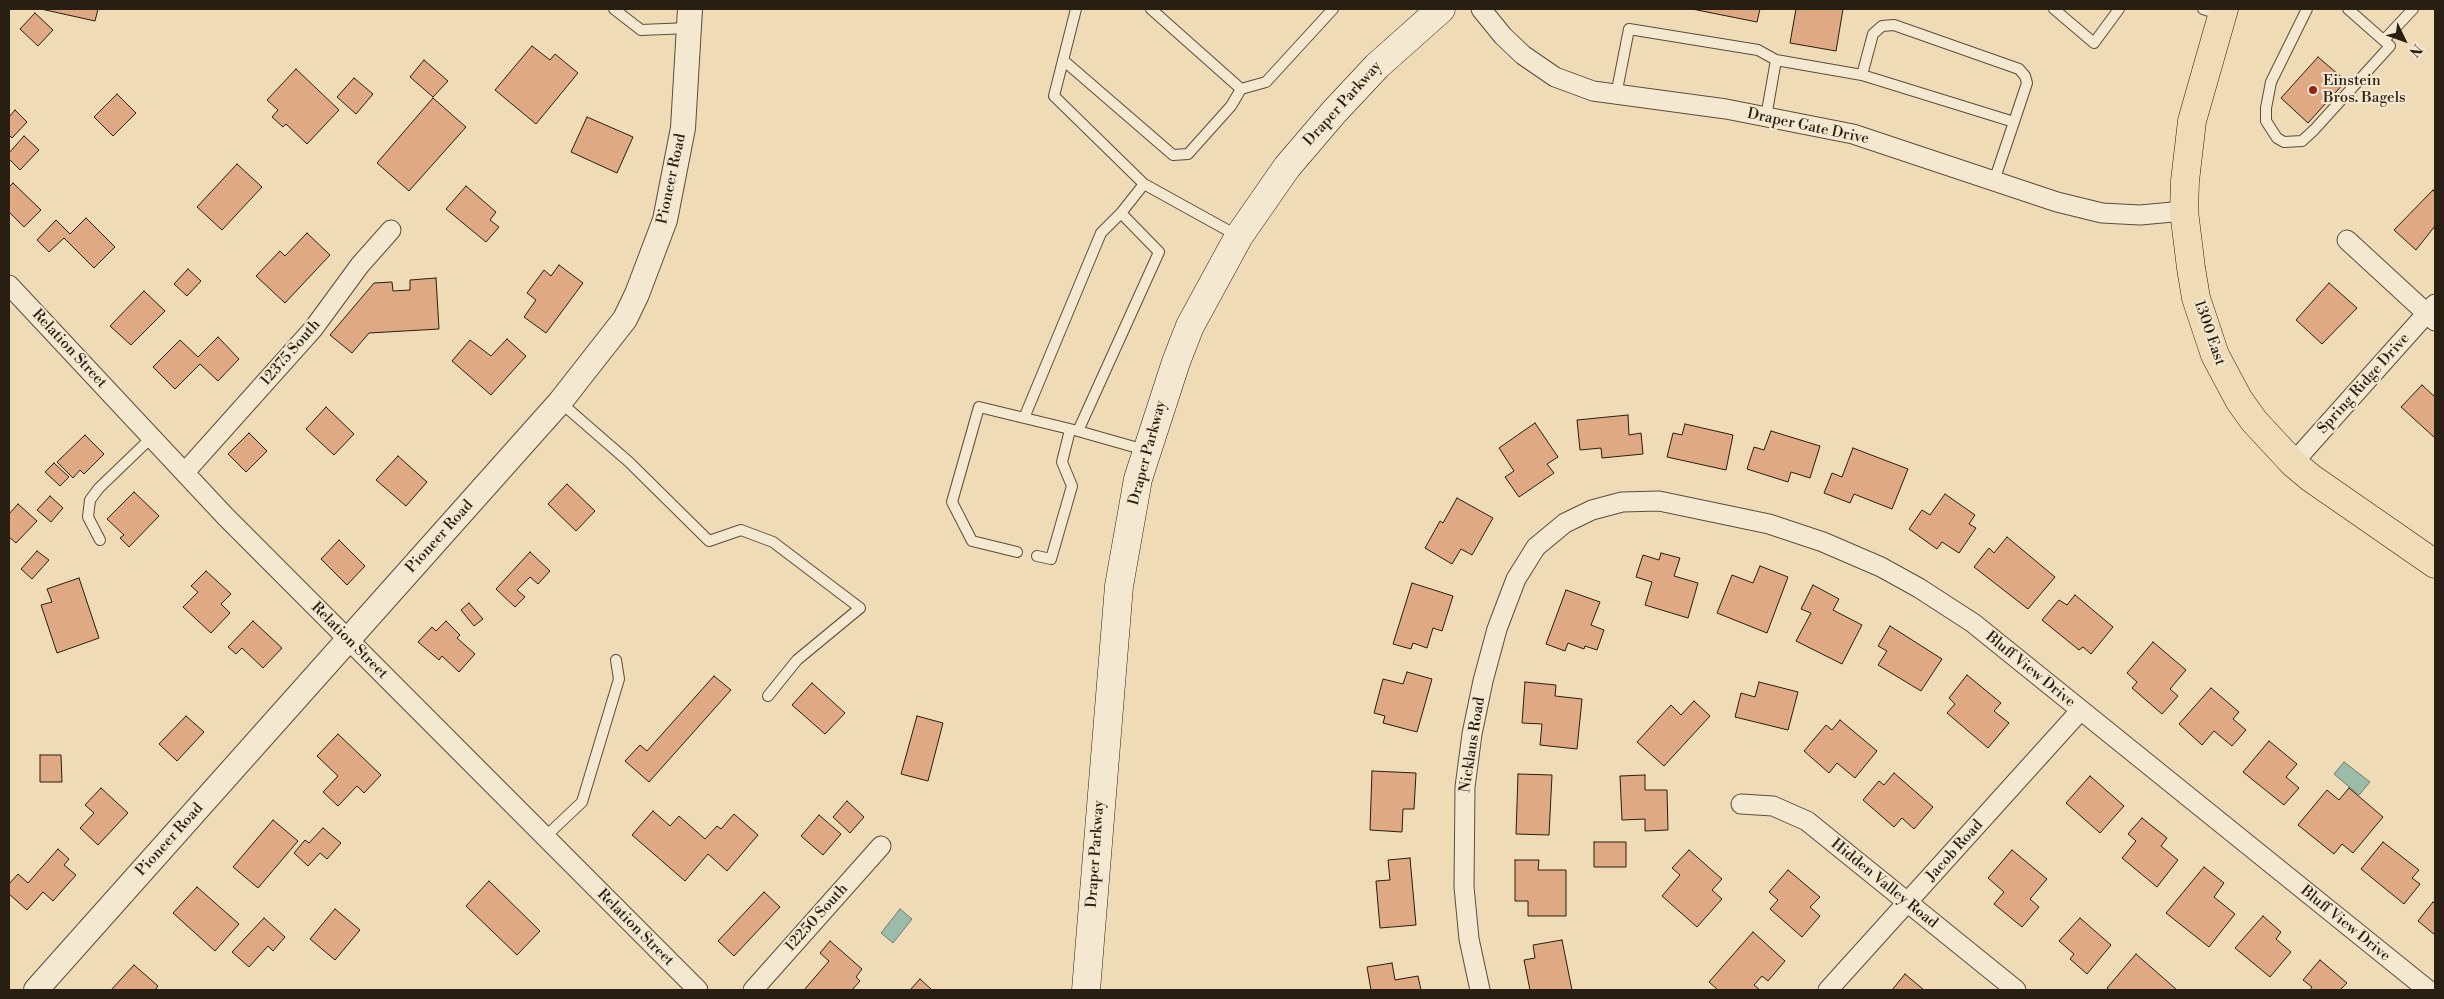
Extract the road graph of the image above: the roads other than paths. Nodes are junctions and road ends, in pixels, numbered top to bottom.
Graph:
1 (614, 9) edge
2 (1076, 9) edge
3 (1152, 9) edge
4 (1333, 9) edge
5 (1441, 9) edge
6 (1482, 9) edge
7 (2054, 9) edge
8 (2119, 9) edge
9 (2307, 9) edge
10 (2348, 9) edge
11 (2413, 9) edge
12 (2216, 11) edge
13 (689, 18) edge
14 (2384, 40) junction
15 (1063, 60) junction
16 (1776, 60) junction
17 (1862, 75) junction
18 (1241, 89) junction
19 (1616, 94) junction
20 (1766, 117) junction
21 (2014, 122) junction
22 (1994, 181) junction
23 (1144, 184) junction
24 (2184, 211) junction
25 (1121, 213) junction
26 (391, 230) dead end
27 (1238, 236) junction
28 (2347, 240) dead end
29 (9, 285) edge
30 (2432, 313) edge
31 (560, 402) junction
32 (1024, 418) junction
33 (1074, 430) junction
34 (152, 436) junction
35 (1146, 451) junction
36 (2292, 463) junction
37 (185, 472) junction
38 (1565, 523) joint
39 (100, 540) dead end
40 (1017, 552) dead end
41 (1037, 556) dead end
42 (2435, 564) edge
43 (348, 641) junction
44 (616, 660) dead end
45 (768, 696) dead end
46 (2080, 711) junction
47 (1741, 804) dead end
48 (544, 838) junction
49 (881, 846) dead end
50 (1907, 904) junction
51 (36, 990) edge
52 (698, 990) edge
53 (753, 990) edge
54 (1086, 990) edge
55 (1480, 990) edge
56 (1828, 990) edge
57 (2016, 990) edge
58 (2428, 990) edge

1 - 13 lane
2 - 15 lane
3 - 18 lane
4 - 18 lane
5 - 27 main road, Draper Parkway
6 - 19 street, Draper Gate Drive
7 - 8 lane
9 - 14 lane
10 - 14 lane
11 - 14 lane
12 - 24 main road, 1300 East
13 - 31 street, Pioneer Road
15 - 18 lane
15 - 23 lane
16 - 17 lane
16 - 19 lane
16 - 20 lane
17 - 21 lane
17 - 21 lane
19 - 20 street, Draper Gate Drive
20 - 22 street, Draper Gate Drive
21 - 22 lane
22 - 24 street, Draper Gate Drive
23 - 25 lane
23 - 27 lane
24 - 36 main road, 1300 East
25 - 32 lane
25 - 33 lane
26 - 37 street, 12375 South
27 - 35 main road, Draper Parkway
28 - 30 street
29 - 34 street, Relation Street
30 - 36 street, Spring Ridge Drive
31 - 43 street, Pioneer Road
31 - 45 lane
32 - 33 lane
32 - 40 lane
33 - 35 lane
33 - 41 lane
34 - 37 street, Relation Street
34 - 39 lane
35 - 54 main road, Draper Parkway
36 - 42 main road, 1300 East
37 - 43 street, Relation Street
38 - 46 street, Bluff View Drive
38 - 55 street, Nicklaus Road
43 - 48 street, Relation Street
43 - 51 street, Pioneer Road
44 - 48 lane
46 - 50 street, Jacob Road
46 - 58 street, Bluff View Drive
47 - 50 street, Hidden Valley Road
48 - 52 street, Relation Street
49 - 53 street, 12250 South
50 - 56 street, Jacob Road
50 - 57 street, Hidden Valley Road

